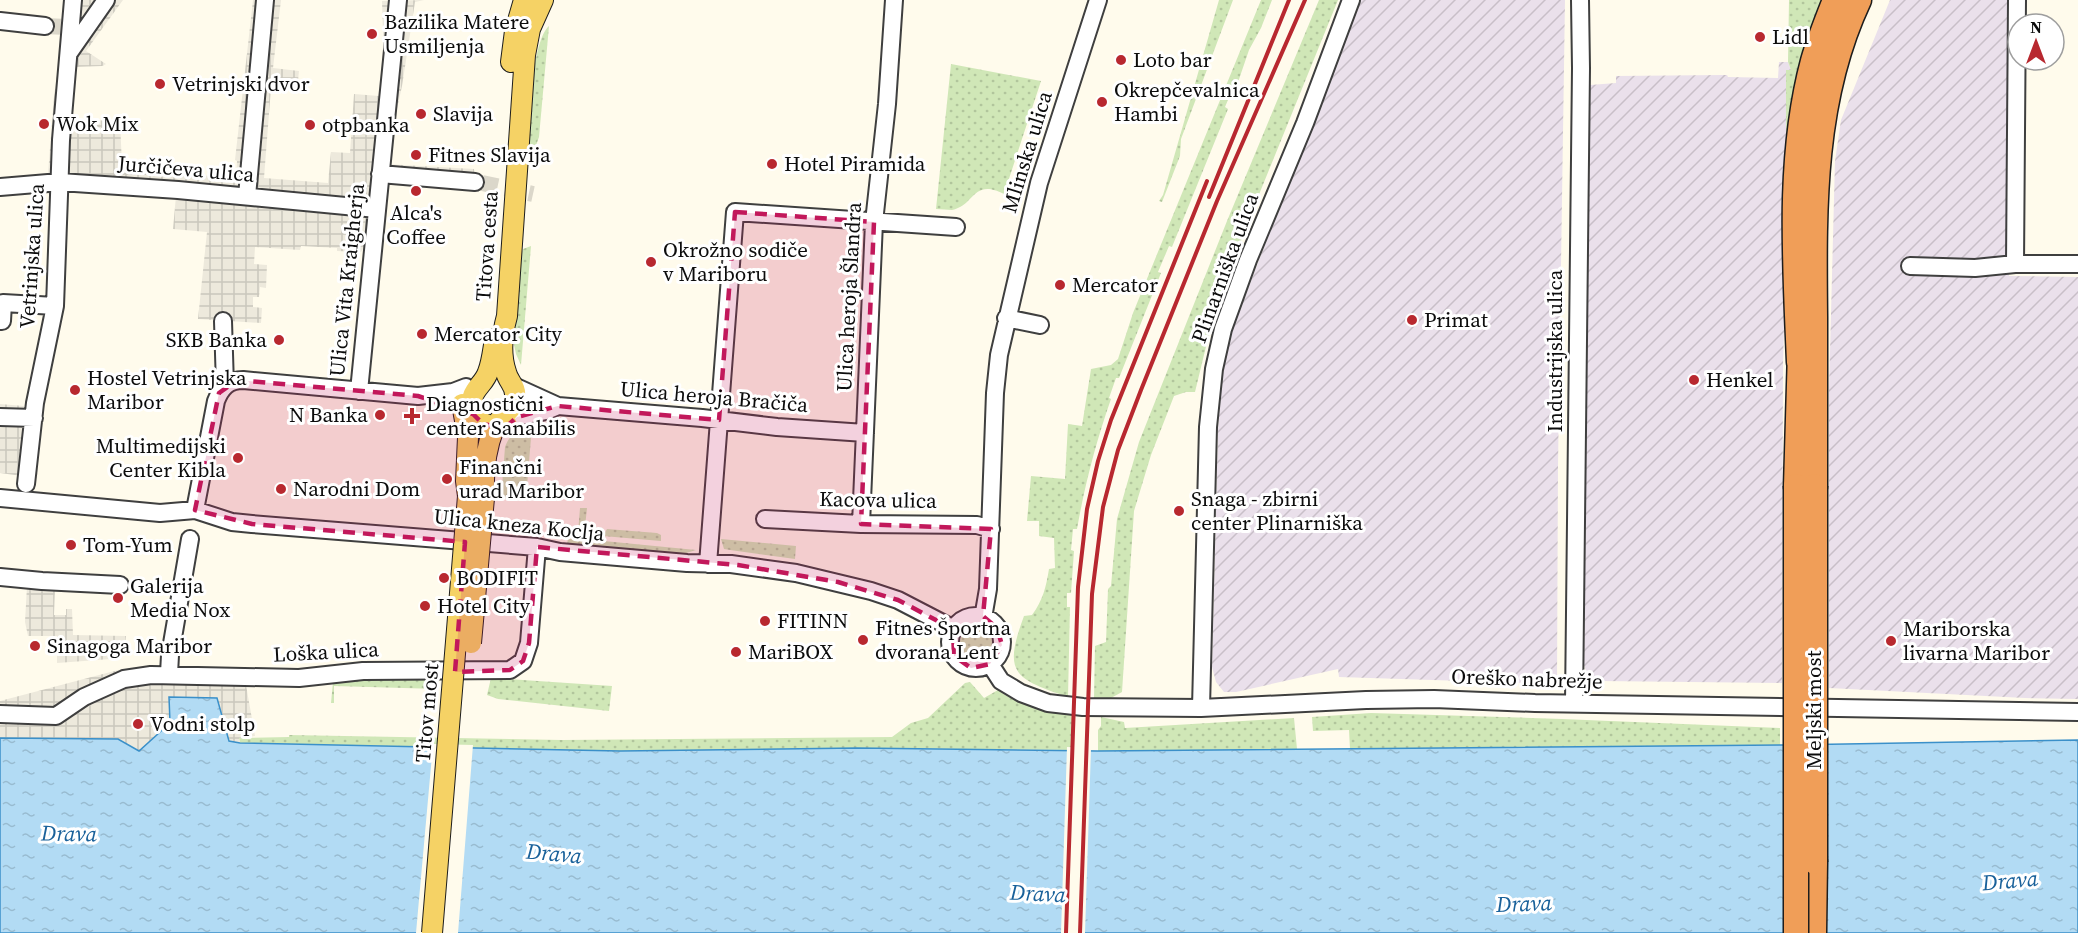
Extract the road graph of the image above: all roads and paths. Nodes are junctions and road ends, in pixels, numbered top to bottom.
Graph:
1 (74, 0) edge
2 (106, 0) edge
3 (266, 0) edge
4 (400, 0) edge
5 (512, 0) edge
6 (538, 0) edge
7 (894, 0) edge
8 (1098, 0) edge
9 (1352, 0) edge
10 (1580, 0) edge
11 (1875, 0) edge
12 (2017, 0) edge
13 (1847, 6) edge
14 (0, 21) edge
15 (45, 26) tunnel mouth
16 (514, 31) junction
17 (67, 61) junction
18 (380, 174) junction
19 (60, 182) junction
20 (474, 182) tunnel mouth
21 (0, 187) edge
22 (247, 196) junction
23 (375, 204) junction
24 (874, 222) junction
25 (956, 227) dead end
26 (2015, 264) junction
27 (2078, 264) edge
28 (1910, 266) dead end
29 (55, 306) junction
30 (500, 315) junction
31 (1006, 318) junction
32 (0, 321) edge
33 (223, 325) dead end
34 (1040, 325) dead end
35 (1807, 362) junction
36 (498, 379) junction
37 (225, 386) junction
38 (359, 391) junction
39 (418, 396) junction
40 (558, 406) junction
41 (0, 417) edge
42 (34, 418) junction
43 (489, 419) junction
44 (719, 420) junction
45 (865, 433) junction
46 (26, 484) dead end
47 (1805, 486) junction
48 (476, 497) junction
49 (0, 498) edge
50 (195, 510) junction
51 (765, 519) dead end
52 (861, 524) junction
53 (991, 529) junction
54 (190, 539) dead end
55 (537, 547) junction
56 (708, 564) junction
57 (0, 577) edge
58 (120, 585) dead end
59 (983, 618) junction
60 (954, 629) junction
61 (990, 664) junction
62 (169, 674) junction
63 (1574, 703) junction
64 (1806, 707) junction
65 (1201, 708) junction
66 (2078, 712) edge
67 (0, 714) edge
68 (432, 933) edge
69 (444, 933) edge
70 (1796, 933) edge
71 (1806, 933) edge
72 (1814, 933) edge

1 - 17 street, Vetrinjska ulica
2 - 17 street
3 - 22 street
4 - 18 street, Ulica Vita Kraigherja
5 - 16 street
6 - 16 main road, Titova cesta
6 - 30 main road, Titova cesta
7 - 24 street, Ulica heroja Šlandra
8 - 31 street, Mlinska ulica
9 - 65 street, Plinarniška ulica
10 - 63 street, Industrijska ulica
11 - 35 highway
12 - 26 street
13 - 35 highway
14 - 15 street
16 - 30 main road, Titova cesta
17 - 19 street, Vetrinjska ulica
18 - 20 street, Ulica Vita Kraigherja
18 - 23 street, Ulica Vita Kraigherja
19 - 21 street, Jurčičeva ulica
19 - 22 street, Jurčičeva ulica
19 - 29 street, Vetrinjska ulica
22 - 23 street, Jurčičeva ulica
23 - 38 street, Ulica Vita Kraigherja
24 - 25 street
24 - 44 street
24 - 45 street, Ulica heroja Šlandra
26 - 27 street
26 - 28 street
29 - 32 street
29 - 42 street, Vetrinjska ulica
30 - 36 main road
30 - 36 main road
31 - 34 street
31 - 53 street, Mlinska ulica
33 - 37 street
35 - 47 highway
36 - 39 street
36 - 40 street, Ulica heroja Bračiča
36 - 43 main road
36 - 43 main road
36 - 43 main road
37 - 38 street
37 - 50 street
38 - 39 street
39 - 43 street
40 - 43 street, Ulica heroja Bračiča
40 - 44 street, Ulica heroja Bračiča
41 - 42 street
42 - 46 street, Vetrinjska ulica
43 - 48 main road
43 - 48 main road
44 - 45 street, Ulica heroja Bračiča
44 - 56 street
45 - 52 street, Ulica heroja Šlandra
47 - 70 highway, Meljski most, bridge
47 - 72 highway, Meljski most, bridge
48 - 68 main road, Titov most, bridge
48 - 69 main road, Titov most, bridge
49 - 50 street, Ulica kneza Koclja
50 - 55 street, Ulica kneza Koclja
51 - 52 street, Kacova ulica
52 - 53 street, Kacova ulica
53 - 59 street, Mlinska ulica
54 - 62 street
55 - 56 street, Ulica kneza Koclja
55 - 62 street, Loška ulica
56 - 60 street, Ulica kneza Koclja
57 - 58 street
59 - 60 street
59 - 61 street
60 - 61 street
61 - 65 street, Oreško nabrežje
62 - 67 street, Loška ulica
63 - 64 street, Oreško nabrežje
63 - 65 street, Oreško nabrežje
64 - 66 street, Oreško nabrežje
64 - 71 street, Meljski most

